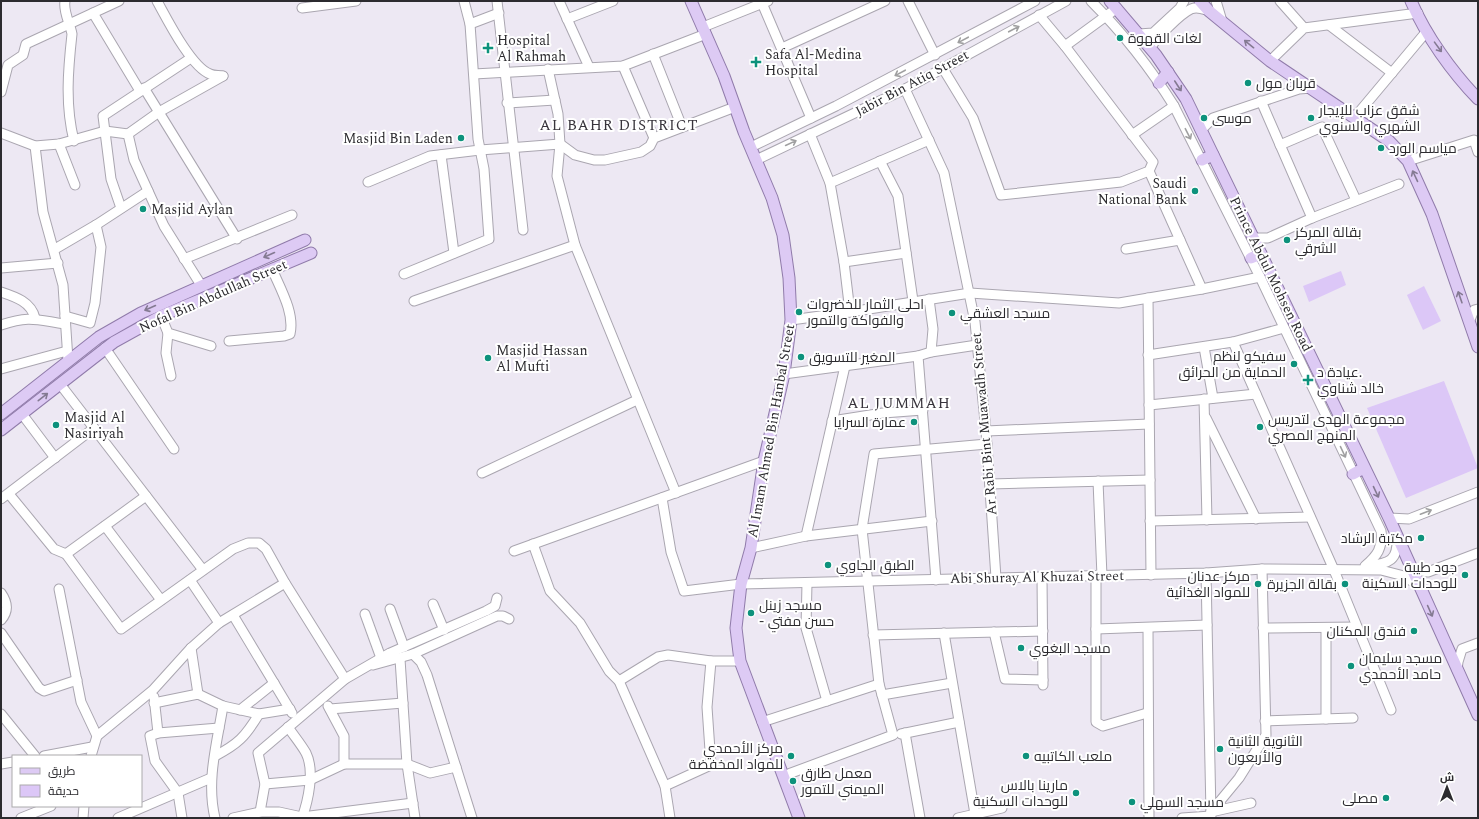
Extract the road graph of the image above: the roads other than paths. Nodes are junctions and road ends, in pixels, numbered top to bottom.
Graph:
1 (65, 1) edge
2 (119, 1) edge
3 (157, 1) edge
4 (464, 1) edge
5 (497, 1) edge
6 (559, 1) edge
7 (613, 1) edge
8 (691, 1) edge
9 (885, 1) edge
10 (908, 1) edge
11 (1035, 1) edge
12 (1066, 1) edge
13 (1091, 1) edge
14 (1184, 1) edge
15 (1200, 1) edge
16 (1216, 1) edge
17 (1280, 1) edge
18 (1411, 1) edge
19 (352, 2) edge
20 (765, 2) edge
21 (1114, 4) edge
22 (747, 5) edge
23 (302, 8) dead end
24 (1209, 11) junction
25 (93, 13) junction
26 (499, 13) junction
27 (1418, 13) junction
28 (1039, 15) junction
29 (1106, 16) junction
30 (567, 19) junction
31 (1223, 23) junction
32 (70, 24) junction
33 (470, 24) junction
34 (1329, 25) junction
35 (987, 27) junction
36 (1304, 28) junction
37 (704, 30) junction
38 (1428, 31) junction
39 (1139, 34) junction
40 (995, 39) junction
41 (1064, 46) junction
42 (782, 48) junction
43 (1150, 48) junction
44 (653, 54) junction
45 (935, 55) junction
46 (191, 58) junction
47 (1270, 60) junction
48 (623, 66) junction
49 (589, 67) junction
50 (942, 67) junction
51 (548, 69) junction
52 (504, 72) junction
53 (1168, 72) junction
54 (1392, 73) junction
55 (474, 74) junction
56 (1159, 83) junction
57 (1312, 88) junction
58 (905, 89) junction
59 (142, 90) junction
60 (1, 92) edge
61 (1478, 99) edge
62 (555, 100) junction
63 (1261, 101) junction
64 (507, 103) junction
65 (836, 106) junction
66 (1174, 106) junction
67 (735, 107) junction
68 (159, 112) junction
69 (1354, 117) junction
70 (811, 118) junction
71 (842, 119) junction
72 (682, 127) junction
73 (1202, 130) junction
74 (105, 131) junction
75 (1, 133) edge
76 (128, 134) junction
77 (810, 134) junction
78 (1132, 135) junction
79 (654, 138) junction
80 (929, 140) junction
81 (74, 141) junction
82 (59, 144) junction
83 (560, 144) junction
84 (1280, 145) junction
85 (35, 146) junction
86 (512, 147) junction
87 (751, 147) junction
88 (480, 150) junction
89 (1478, 152) edge
90 (441, 155) junction
91 (1213, 155) junction
92 (756, 160) junction
93 (1202, 160) junction
94 (880, 161) junction
95 (1408, 161) junction
96 (1149, 171) junction
97 (368, 182) dead end
98 (830, 183) junction
99 (1399, 184) dead end
100 (74, 185) dead end
101 (148, 191) junction
102 (1356, 200) junction
103 (121, 208) junction
104 (292, 215) dead end
105 (1312, 218) junction
106 (96, 225) junction
107 (522, 230) dead end
108 (237, 238) junction
109 (1252, 238) junction
110 (305, 240) dead end
111 (1180, 240) junction
112 (575, 246) junction
113 (55, 249) junction
114 (1126, 249) dead end
115 (311, 253) dead end
116 (906, 253) junction
117 (454, 254) junction
118 (1256, 256) junction
119 (184, 259) junction
120 (844, 262) junction
121 (58, 263) junction
122 (1, 268) edge
123 (272, 269) junction
124 (404, 274) dead end
125 (1260, 277) junction
126 (201, 285) junction
127 (1202, 289) junction
128 (1, 292) edge
129 (970, 293) junction
130 (1148, 298) junction
131 (929, 299) junction
132 (414, 301) dead end
133 (913, 301) junction
134 (1478, 309) edge
135 (850, 312) junction
136 (161, 316) junction
137 (36, 318) junction
138 (65, 320) junction
139 (791, 320) junction
140 (1469, 322) junction
141 (1, 325) edge
142 (1284, 328) junction
143 (168, 332) junction
144 (229, 341) dead end
145 (1233, 342) junction
146 (211, 346) dead end
147 (977, 346) junction
148 (1204, 347) junction
149 (1478, 347) edge
150 (106, 348) junction
151 (931, 352) junction
152 (1148, 354) junction
153 (68, 356) junction
154 (918, 356) junction
155 (845, 366) junction
156 (1, 369) edge
157 (784, 374) junction
158 (171, 376) dead end
159 (60, 384) junction
160 (1256, 394) junction
161 (1209, 399) junction
162 (637, 400) junction
163 (1149, 405) junction
164 (923, 410) junction
165 (1, 414) edge
166 (22, 414) junction
167 (1204, 416) junction
168 (832, 421) junction
169 (1149, 424) junction
170 (94, 428) junction
171 (1, 430) edge
172 (986, 431) junction
173 (987, 444) junction
174 (174, 449) dead end
175 (926, 449) junction
176 (55, 458) junction
177 (764, 461) junction
178 (1364, 468) junction
179 (482, 473) dead end
180 (1353, 474) junction
181 (1150, 480) junction
182 (1098, 481) junction
183 (990, 484) junction
184 (1478, 492) edge
185 (676, 493) junction
186 (5, 496) edge
187 (146, 496) junction
188 (662, 498) junction
189 (1310, 517) junction
190 (1388, 518) junction
191 (1256, 519) junction
192 (1207, 520) junction
193 (932, 521) junction
194 (1150, 521) junction
195 (105, 526) junction
196 (862, 529) junction
197 (806, 536) junction
198 (1396, 536) junction
199 (533, 544) junction
200 (751, 548) junction
201 (514, 551) dead end
202 (1478, 553) edge
203 (66, 554) junction
204 (1365, 566) junction
205 (1262, 569) junction
206 (1410, 569) junction
207 (203, 570) junction
208 (1334, 570) junction
209 (1428, 572) junction
210 (1206, 573) junction
211 (1151, 575) junction
212 (1099, 576) junction
213 (1042, 577) junction
214 (996, 578) junction
215 (190, 580) junction
216 (936, 580) junction
217 (868, 581) junction
218 (285, 583) junction
219 (807, 583) junction
220 (741, 584) junction
221 (1420, 588) junction
222 (59, 589) dead end
223 (1, 593) edge
224 (498, 598) dead end
225 (161, 600) junction
226 (433, 604) dead end
227 (390, 609) dead end
228 (365, 614) dead end
229 (233, 615) junction
230 (509, 619) dead end
231 (1, 620) edge
232 (219, 623) junction
233 (1207, 625) junction
234 (1357, 627) junction
235 (1148, 628) junction
236 (1263, 628) junction
237 (1326, 628) junction
238 (1096, 629) junction
239 (444, 630) junction
240 (1043, 630) junction
241 (994, 632) junction
242 (1, 633) edge
243 (944, 633) junction
244 (873, 635) junction
245 (1478, 643) edge
246 (404, 647) junction
247 (191, 648) junction
248 (413, 654) junction
249 (381, 658) junction
250 (400, 659) junction
251 (711, 661) junction
252 (740, 661) junction
253 (367, 666) junction
254 (1457, 672) junction
255 (345, 679) junction
256 (77, 680) junction
257 (619, 681) junction
258 (274, 683) junction
259 (952, 683) junction
260 (879, 684) junction
261 (153, 690) junction
262 (198, 694) junction
263 (882, 695) junction
264 (323, 698) junction
265 (827, 701) junction
266 (154, 703) junction
267 (403, 703) junction
268 (223, 706) junction
269 (290, 709) junction
270 (330, 709) junction
271 (240, 710) junction
272 (1391, 710) dead end
273 (1147, 713) junction
274 (1, 714) edge
275 (259, 714) junction
276 (1478, 716) edge
277 (1353, 718) dead end
278 (1326, 719) junction
279 (296, 720) junction
280 (1265, 721) junction
281 (762, 722) junction
282 (959, 722) junction
283 (288, 727) junction
284 (219, 728) junction
285 (158, 733) junction
286 (905, 733) junction
287 (893, 735) junction
288 (97, 736) junction
289 (92, 751) edge
290 (34, 755) edge
291 (54, 755) edge
292 (215, 756) junction
293 (12, 762) edge
294 (1, 764) edge
295 (344, 764) junction
296 (408, 764) junction
297 (456, 767) junction
298 (783, 776) junction
299 (211, 778) junction
300 (310, 780) junction
301 (265, 784) junction
302 (666, 786) junction
303 (178, 793) junction
304 (413, 803) junction
305 (1251, 803) dead end
306 (46, 807) edge
307 (84, 807) edge
308 (381, 808) junction
309 (1002, 808) dead end
310 (32, 810) edge
311 (260, 812) junction
312 (975, 814) junction
313 (1211, 815) edge
314 (302, 817) edge
315 (21, 818) edge
316 (83, 818) edge
317 (118, 818) edge
318 (182, 818) edge
319 (215, 818) edge
320 (233, 818) edge
321 (379, 818) edge
322 (415, 818) edge
323 (472, 818) edge
324 (670, 818) edge
325 (799, 818) edge
326 (920, 818) edge
327 (958, 818) edge
328 (1148, 818) edge
329 (1182, 818) edge

1 - 32 street
2 - 25 street
3 - 46 street
4 - 33 street
5 - 26 street
6 - 30 street
7 - 30 street
8 - 37 main road, Al Imam Ahmed Bin Hanbal Street
9 - 42 street
10 - 45 street
11 - 35 street, Jabir Bin Atiq Street
12 - 28 street, Jabir Bin Atiq Street
13 - 29 street
14 - 39 street
15 - 24 main road
16 - 31 street
17 - 36 street
18 - 27 main road
19 - 23 street
20 - 22 street
20 - 42 street
21 - 29 street
21 - 39 main road, Prince Abdul Mohsen Road
22 - 37 street
24 - 31 main road
24 - 43 street
25 - 32 street
25 - 59 street
26 - 33 street
26 - 52 street
27 - 34 street
27 - 38 main road
40 -> 28 street, Jabir Bin Atiq Street
28 - 41 street
29 - 41 street
29 - 56 street
30 - 49 street
47 -> 31 main road
32 - 60 street
32 - 81 street
33 - 55 street
34 - 36 street
34 - 54 street
35 - 40 street
35 -> 45 street, Jabir Bin Atiq Street
36 - 47 street
37 - 44 street
37 - 67 main road, Al Imam Ahmed Bin Hanbal Street
38 - 54 street
38 -> 61 main road
39 - 43 main road, Prince Abdul Mohsen Road
40 - 50 street, Jabir Bin Atiq Street
41 - 78 street
42 - 70 street
43 - 53 main road, Prince Abdul Mohsen Road
44 - 48 street
44 - 72 street
45 -> 65 street, Jabir Bin Atiq Street
46 - 59 street
46 - 68 street
47 - 57 main road
48 - 49 street
48 - 79 street
49 - 51 street
50 - 58 street, Jabir Bin Atiq Street
50 - 96 street
51 - 52 street
51 - 62 street
52 - 55 street
52 - 64 street
53 - 56 main road
53 -> 73 main road, Prince Abdul Mohsen Road
54 - 69 street
55 - 88 street
56 - 66 street
57 - 63 street
57 - 69 main road
58 - 71 street, Jabir Bin Atiq Street
58 - 80 street, Ar Rabi Bint Muawadh Street
59 - 68 street
59 - 74 street
62 - 64 street
62 - 83 street
63 - 73 street
63 - 84 street
64 - 86 street
65 - 70 street, Jabir Bin Atiq Street
65 - 71 street
66 - 78 street
66 -> 93 street
67 - 72 street
67 - 87 main road, Al Imam Ahmed Bin Hanbal Street
68 - 76 street
68 - 108 street
69 - 95 main road
70 - 87 street, Jabir Bin Atiq Street
71 - 77 street, Jabir Bin Atiq Street
72 - 79 street
73 - 91 main road, Prince Abdul Mohsen Road
74 - 76 street
74 - 81 street
74 - 103 street
75 - 85 street
76 - 101 street
92 -> 77 street, Jabir Bin Atiq Street
77 - 98 street
78 - 96 street
79 - 83 street
80 - 94 street
80 - 129 street, Ar Rabi Bint Muawadh Street
81 - 82 street
82 - 85 street
82 - 100 street
83 - 86 street
83 - 112 street
84 - 102 street
84 - 105 street
85 - 113 street
86 - 88 street
86 - 107 street
87 - 92 main road, Al Imam Ahmed Bin Hanbal Street
88 - 90 street
88 - 117 street
89 - 95 street
90 - 97 street
90 - 117 street
91 - 93 main road
91 - 109 main road, Prince Abdul Mohsen Road
92 - 139 main road, Al Imam Ahmed Bin Hanbal Street
93 - 118 street
94 - 98 street
94 - 116 street
140 -> 95 main road
96 - 111 street
98 - 120 street
99 - 102 street
101 - 103 street
101 - 119 street
102 - 105 street
103 - 106 street
104 - 108 street
105 - 109 street
106 - 113 street
106 - 138 street
108 - 119 street
109 - 118 main road, Prince Abdul Mohsen Road
110 -> 126 main road, Nofal Bin Abdullah Street
111 - 114 street
111 - 127 street
112 - 132 street
112 - 162 street
113 - 121 street
115 - 123 main road, Nofal Bin Abdullah Street
116 - 120 street
116 - 133 street
117 - 124 street
118 - 125 street
118 - 178 main road, Prince Abdul Mohsen Road
119 - 126 street
120 - 135 street
121 - 122 street
121 - 138 street
123 - 136 main road, Nofal Bin Abdullah Street
123 - 144 street
125 - 127 street
125 - 142 street
126 -> 153 main road, Nofal Bin Abdullah Street
127 - 130 street
128 - 137 street
129 - 130 street
129 - 131 street
129 - 147 street, Ar Rabi Bint Muawadh Street
130 - 152 street
131 - 133 street
131 - 151 street
133 - 135 street
134 - 140 street
135 - 139 street
136 - 143 street
136 - 150 main road, Nofal Bin Abdullah Street
137 - 138 street
137 - 141 street
138 - 153 street
139 - 157 main road, Al Imam Ahmed Bin Hanbal Street
140 - 149 main road
142 - 145 street
142 -> 180 street
143 - 146 street
143 - 158 street
145 - 148 street
145 - 160 street
147 - 151 street
147 - 172 street, Ar Rabi Bint Muawadh Street
148 - 152 street
148 - 161 street
150 - 159 main road, Nofal Bin Abdullah Street
150 - 174 street
151 - 154 street
152 - 163 street
153 - 156 street
153 - 165 main road, Nofal Bin Abdullah Street
154 - 155 street
154 - 164 street
155 - 157 street
155 - 168 street
157 - 177 main road, Al Imam Ahmed Bin Hanbal Street
166 -> 159 main road, Nofal Bin Abdullah Street
159 - 170 street
160 - 161 street
160 - 189 street
161 - 163 street
161 - 167 street
162 - 179 street
162 - 185 street
163 - 169 street
164 - 168 street
164 - 175 street
166 - 171 main road, Nofal Bin Abdullah Street
166 - 176 street
167 - 191 street
167 - 192 street
168 - 197 street
169 - 172 street
169 - 181 street
170 - 176 street
170 - 187 street
172 - 173 street, Ar Rabi Bint Muawadh Street
173 - 175 street
173 - 183 street, Ar Rabi Bint Muawadh Street
175 - 193 street
175 - 196 street
176 - 186 street
177 - 185 street
177 - 200 main road, Al Imam Ahmed Bin Hanbal Street
178 - 180 main road
178 -> 190 main road, Prince Abdul Mohsen Road
180 - 204 street
181 - 182 street
181 - 194 street
182 - 183 street
182 - 212 street
183 - 214 street, Ar Rabi Bint Muawadh Street
190 -> 184 street
185 - 188 street
186 - 203 street
187 - 195 street
187 - 207 street
188 - 199 street
188 - 220 street, Abi Shuray Al Khuzai Street
189 - 191 street
189 - 208 street
190 - 198 main road, Prince Abdul Mohsen Road
191 - 192 street
192 - 194 street
193 - 196 street
193 - 216 street
194 - 211 street
195 - 203 street
195 - 225 street
196 - 197 street
196 - 217 street
197 - 200 street
198 - 204 street
198 - 206 main road, Prince Abdul Mohsen Road
199 - 201 street
199 - 257 street
200 - 220 main road, Al Imam Ahmed Bin Hanbal Street
202 - 209 street
203 - 225 street
204 - 208 street
205 - 208 street, Abi Shuray Al Khuzai Street
205 - 210 street, Abi Shuray Al Khuzai Street
205 - 236 street
206 - 209 street
206 - 221 main road, Prince Abdul Mohsen Road
207 - 215 street
207 - 218 street
208 - 221 street
208 - 234 street
209 - 221 street
210 - 211 street, Abi Shuray Al Khuzai Street
210 - 233 street
211 - 212 street, Abi Shuray Al Khuzai Street
212 - 213 street, Abi Shuray Al Khuzai Street
212 - 238 street
213 - 214 street, Abi Shuray Al Khuzai Street
213 - 240 street
214 - 216 street, Abi Shuray Al Khuzai Street
215 - 225 street
215 - 232 street
216 - 217 street, Abi Shuray Al Khuzai Street
217 - 219 street, Abi Shuray Al Khuzai Street
217 - 244 street
218 - 229 street
218 - 255 street
219 - 220 street, Abi Shuray Al Khuzai Street
219 - 265 street
220 - 252 main road, Al Imam Ahmed Bin Hanbal Street
221 -> 254 main road, Prince Abdul Mohsen Road
222 - 256 street
223 - 231 street
224 - 239 street
226 - 239 street
227 - 246 street
228 - 249 street
229 - 232 street
229 - 258 street
230 - 248 street
232 - 247 street
233 - 235 street
233 - 313 street
234 - 237 street
234 - 272 street
235 - 238 street
235 - 273 street
236 - 237 street
236 - 280 street
237 - 278 street
238 - 273 street
239 - 246 street
240 - 241 street
240 - 241 street
241 - 243 street
242 - 256 street
243 - 244 street
243 - 259 street
244 - 260 street
245 - 254 street
246 - 249 street
247 - 261 street
247 - 262 street
248 - 250 street
248 - 297 street
249 - 253 street
250 - 253 street
250 - 267 street
251 - 252 street
251 - 257 street
251 - 302 street
252 - 281 main road, Al Imam Ahmed Bin Hanbal Street
253 - 255 street
254 - 276 main road, Prince Abdul Mohsen Road
255 - 264 street
256 - 288 street
257 - 302 street
258 - 269 street
258 - 271 street
259 - 263 street
259 - 282 street
260 - 263 street
260 - 265 street
261 - 266 street
261 - 288 street
262 - 266 street
262 - 268 street
263 - 287 street
264 - 270 street
264 - 279 street
265 - 281 street
266 - 285 street
267 - 270 street
267 - 296 street
268 - 271 street
268 - 284 street
269 - 275 street
269 - 279 street
270 - 295 street
271 - 275 street
273 - 328 street
274 - 290 street
275 - 292 street
277 - 278 street
278 - 280 street
279 - 283 street
280 - 313 street
281 - 298 main road, Al Imam Ahmed Bin Hanbal Street
282 - 286 street
282 - 312 street
283 - 300 street
283 - 301 street
284 - 285 street
284 - 292 street
285 - 303 street
286 - 287 street
286 - 326 street
287 - 298 street
288 - 289 street
289 - 291 street
292 - 299 street
293 - 294 street
295 - 296 street
295 - 300 street
296 - 297 street
296 - 304 street
297 - 323 street
298 - 325 main road, Al Imam Ahmed Bin Hanbal Street
299 - 303 street
299 - 319 street
300 - 301 street
300 - 314 street
301 - 311 street
302 - 324 street
303 - 317 street
303 - 318 street
304 - 308 street
304 - 322 street
305 - 313 street
306 - 310 street
307 - 316 street
308 - 314 street
308 - 321 street
309 - 312 street
310 - 315 street
311 - 314 street
311 - 320 street
312 - 327 street
313 - 329 street

